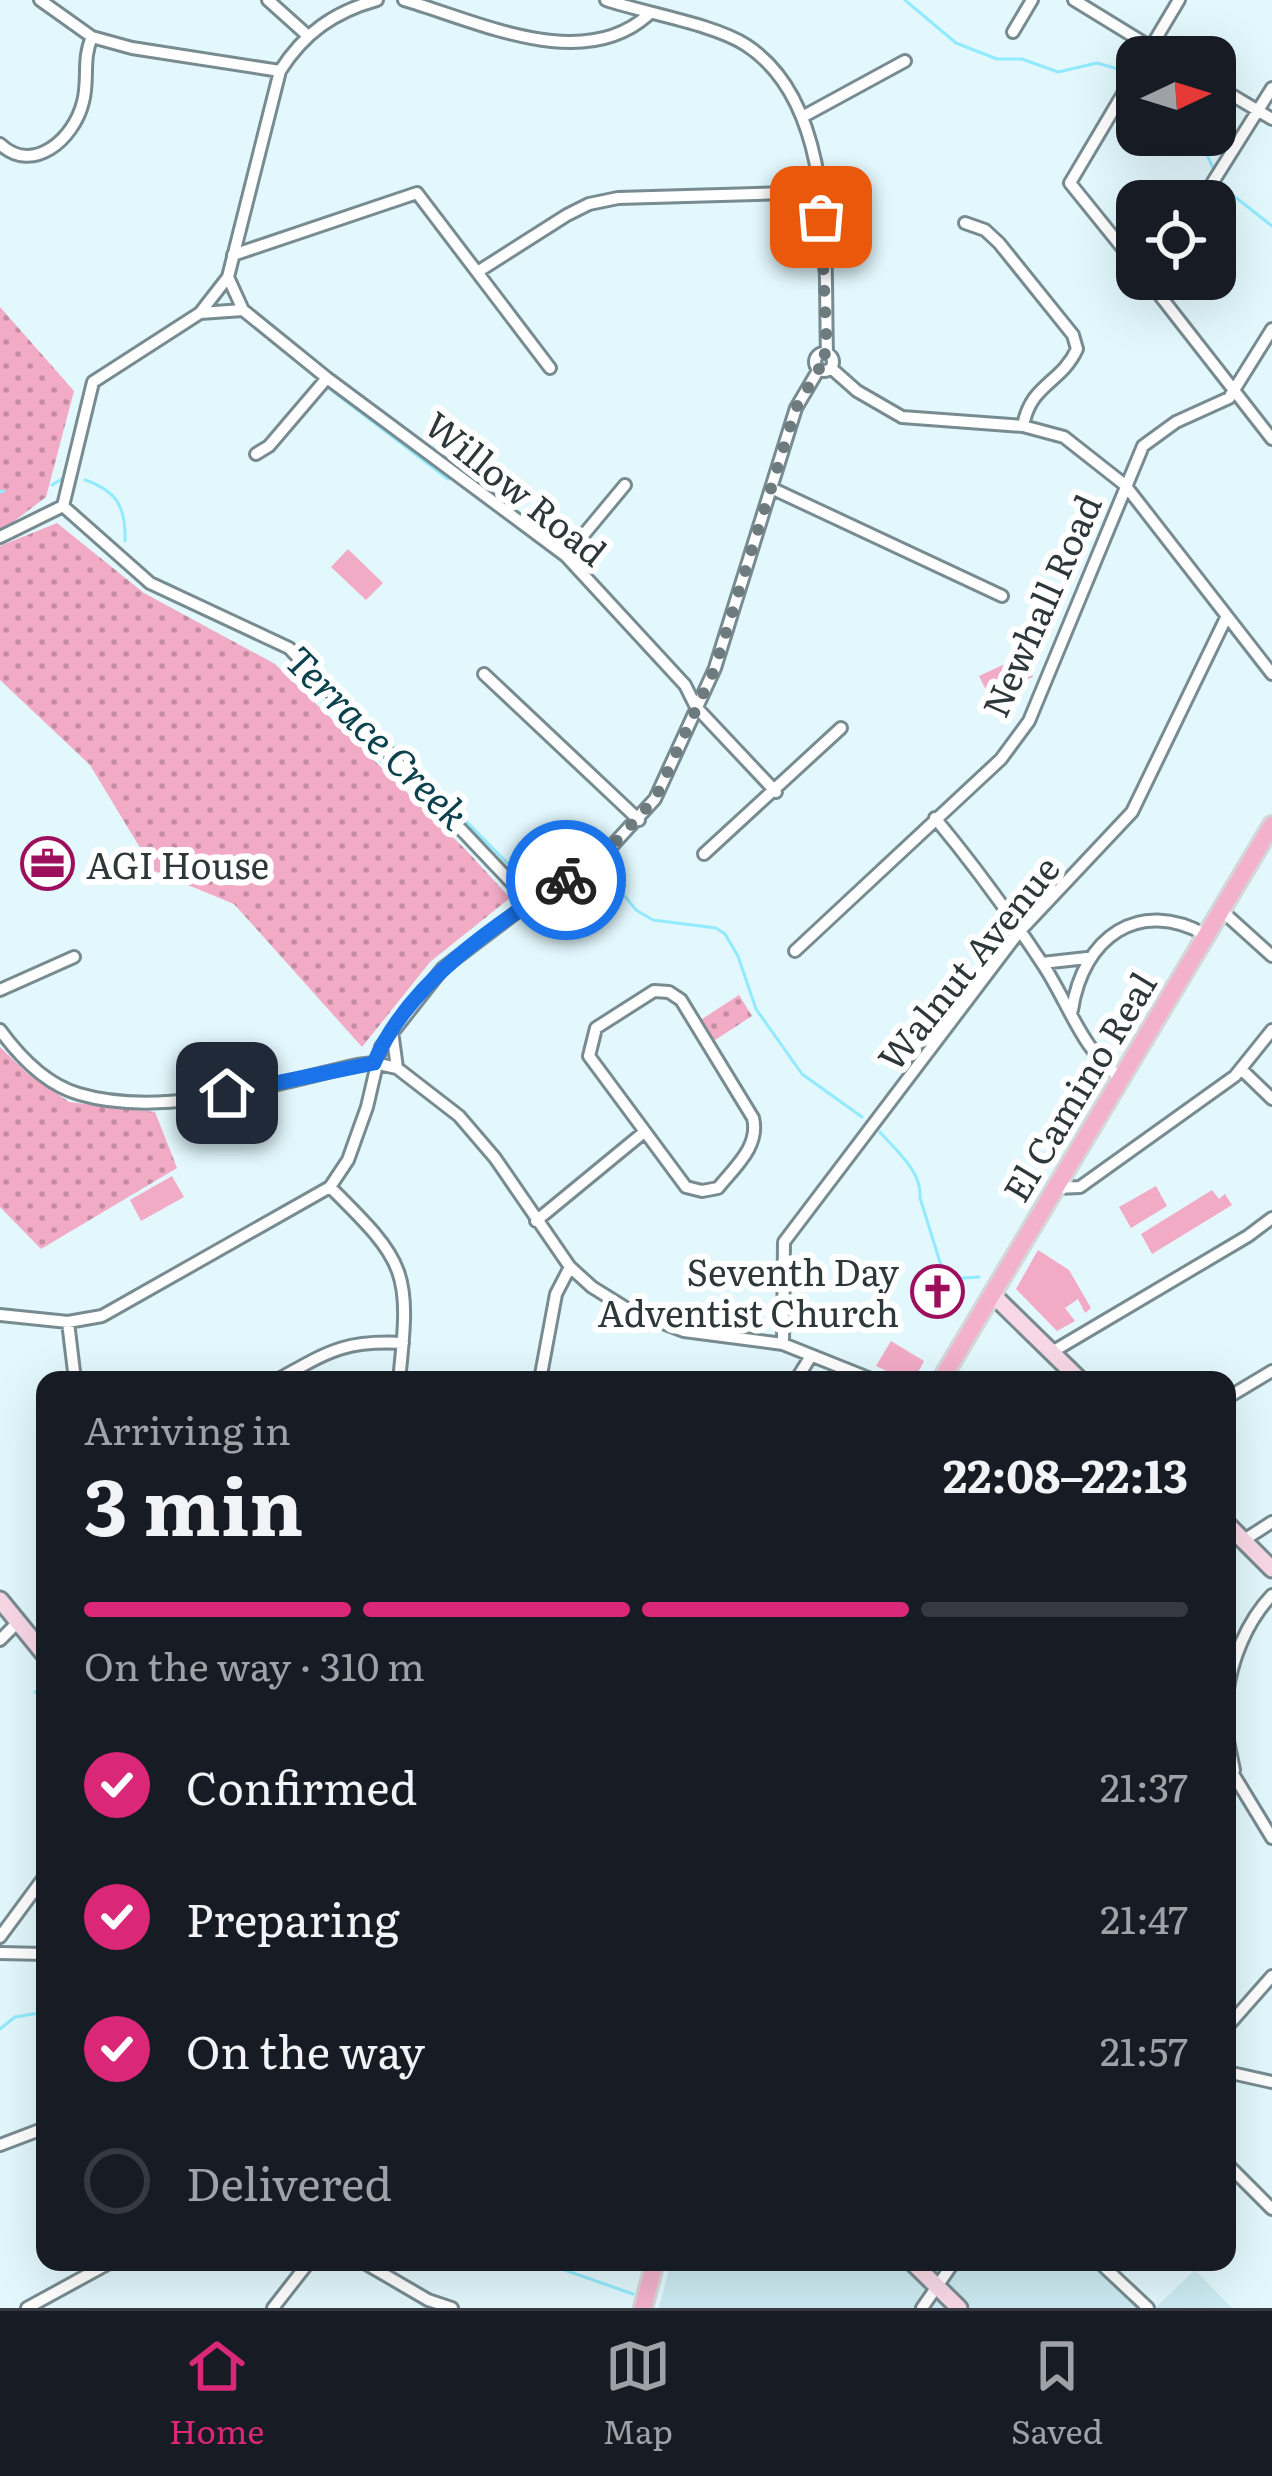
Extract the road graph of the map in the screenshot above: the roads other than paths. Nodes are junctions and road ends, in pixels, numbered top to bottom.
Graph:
1 (40, 0) edge
2 (268, 0) edge
3 (377, 0) edge
4 (404, 0) edge
5 (605, 0) edge
6 (648, 0) edge
7 (1032, 0) edge
8 (1074, 0) edge
9 (1179, 0) edge
10 (648, 15) junction
11 (1013, 32) dead end
12 (307, 34) junction
13 (1125, 36) edge
14 (1158, 36) edge
15 (92, 37) junction
16 (905, 61) dead end
17 (280, 71) junction
18 (1272, 88) edge
19 (1236, 98) edge
20 (1116, 105) edge
21 (1258, 111) junction
22 (803, 116) junction
23 (1272, 119) edge
24 (0, 144) edge
25 (1214, 180) edge
26 (819, 192) junction
27 (965, 223) dead end
28 (1116, 240) edge
29 (233, 255) junction
30 (479, 271) junction
31 (228, 277) junction
32 (1164, 300) edge
33 (243, 310) junction
34 (200, 313) junction
35 (1272, 328) edge
36 (550, 368) dead end
37 (825, 368) junction
38 (327, 378) junction
39 (1235, 391) junction
40 (1023, 426) junction
41 (1272, 439) edge
42 (256, 454) dead end
43 (625, 485) dead end
44 (1125, 485) junction
45 (771, 488) junction
46 (63, 506) junction
47 (0, 537) edge
48 (566, 556) junction
49 (1001, 596) dead end
50 (1226, 618) junction
51 (484, 674) dead end
52 (1272, 674) edge
53 (696, 707) junction
54 (841, 728) dead end
55 (776, 792) junction
56 (935, 818) junction
57 (639, 820) junction
58 (1272, 825) edge
59 (704, 854) dead end
60 (530, 902) junction
61 (1221, 910) junction
62 (1019, 932) junction
63 (1206, 935) junction
64 (795, 951) dead end
65 (1272, 956) edge
66 (74, 957) dead end
67 (1087, 958) junction
68 (1042, 962) junction
69 (0, 990) edge
70 (1072, 1012) junction
71 (0, 1030) edge
72 (1272, 1030) edge
73 (392, 1031) junction
74 (374, 1063) junction
75 (397, 1068) junction
76 (1241, 1069) junction
77 (1121, 1078) junction
78 (1272, 1099) edge
79 (644, 1132) junction
80 (330, 1187) junction
81 (1055, 1188) junction
82 (1272, 1218) edge
83 (536, 1221) junction
84 (570, 1267) junction
85 (992, 1294) junction
86 (0, 1315) edge
87 (68, 1322) junction
88 (403, 1343) junction
89 (782, 1344) junction
90 (1052, 1352) junction
91 (811, 1356) junction
92 (74, 1371) edge
93 (293, 1371) edge
94 (400, 1371) edge
95 (542, 1371) edge
96 (802, 1371) edge
97 (850, 1371) edge
98 (946, 1371) edge
99 (1071, 1371) edge
100 (1272, 1371) edge
101 (1236, 1393) edge
102 (1272, 1522) edge
103 (1236, 1532) edge
104 (1244, 1540) junction
105 (1272, 1569) edge
106 (1272, 1595) edge
107 (0, 1600) edge
108 (16, 1624) junction
109 (0, 1640) edge
110 (36, 1645) edge
111 (1236, 1655) edge
112 (1236, 1777) edge
113 (1272, 1838) edge
114 (36, 1888) edge
115 (0, 1937) edge
116 (0, 1953) edge
117 (36, 1954) edge
118 (1272, 1976) edge
119 (1236, 2017) edge
120 (1236, 2074) edge
121 (1272, 2082) edge
122 (36, 2131) edge
123 (0, 2145) edge
124 (1236, 2173) edge
125 (1272, 2209) edge
126 (95, 2271) edge
127 (302, 2271) edge
128 (378, 2271) edge
129 (653, 2271) edge
130 (921, 2271) edge
131 (948, 2271) edge
132 (1109, 2271) edge
133 (937, 2286) junction
134 (27, 2308) edge
135 (273, 2308) edge
136 (452, 2308) edge
137 (643, 2308) edge
138 (922, 2308) edge
139 (959, 2308) edge
140 (1148, 2308) edge

1 - 15 street
2 - 12 street
3 - 12 street
4 - 10 street
5 - 10 street
6 - 10 street
7 - 11 street
8 - 13 street
9 - 14 street
10 - 22 street
12 - 17 street
15 - 17 street
15 - 24 street
16 - 22 street
17 - 29 street
18 - 21 street
19 - 21 street
20 - 28 street
21 - 23 street
21 - 25 street
22 - 26 street
26 - 30 street
26 - 37 street
27 - 40 street
29 - 30 street
29 - 31 street
30 - 36 street
31 - 33 street, Willow Road
31 - 34 street
32 - 39 street
33 - 34 street
33 - 38 street, Willow Road
34 - 46 street
35 - 39 street
37 - 40 street
37 - 45 street
38 - 42 street
38 - 48 street, Willow Road
39 - 41 street
39 - 44 street, Newhall Road
40 - 44 street
43 - 48 street
44 - 50 street
44 - 56 street, Newhall Road
45 - 49 street
45 - 53 street
46 - 47 street
46 - 60 street
48 - 53 street, Willow Road
50 - 52 street
50 - 62 street, Walnut Avenue
51 - 57 street
53 - 55 street, Willow Road
53 - 57 street
54 - 55 street
55 - 59 street
56 - 62 street
56 - 64 street, Newhall Road
57 - 60 street
58 - 61 main road, El Camino Real
60 - 73 street
61 - 63 main road, El Camino Real
61 - 65 street
62 - 68 street
62 - 89 street, Walnut Avenue
63 - 67 street
63 - 77 main road, El Camino Real
66 - 69 street
67 - 68 street
67 - 70 street
68 - 70 street
70 - 77 street
71 - 74 street
72 - 76 street
73 - 74 street
73 - 75 street
74 - 75 street
74 - 80 street
75 - 83 street
76 - 78 street
76 - 81 street
77 - 81 main road, El Camino Real
79 - 79 street
79 - 83 street
80 - 87 street
80 - 88 street
81 - 85 main road, El Camino Real
82 - 90 street
83 - 84 street
84 - 89 street
84 - 95 street
85 - 90 street
85 - 98 main road, El Camino Real
86 - 87 street
87 - 92 street
88 - 93 street
88 - 94 street
89 - 91 street
90 - 99 street
91 - 96 street
91 - 97 street
100 - 101 street
102 - 104 street
103 - 104 street
104 - 105 street
106 - 111 street
107 - 108 street
108 - 109 street
108 - 110 street
112 - 113 street
114 - 115 street
116 - 117 street
118 - 119 street
120 - 121 street
122 - 123 street
124 - 125 street
126 - 134 street
127 - 135 street
128 - 136 street
129 - 137 main road
130 - 133 street
131 - 133 street
132 - 140 street
133 - 138 street
133 - 139 street

